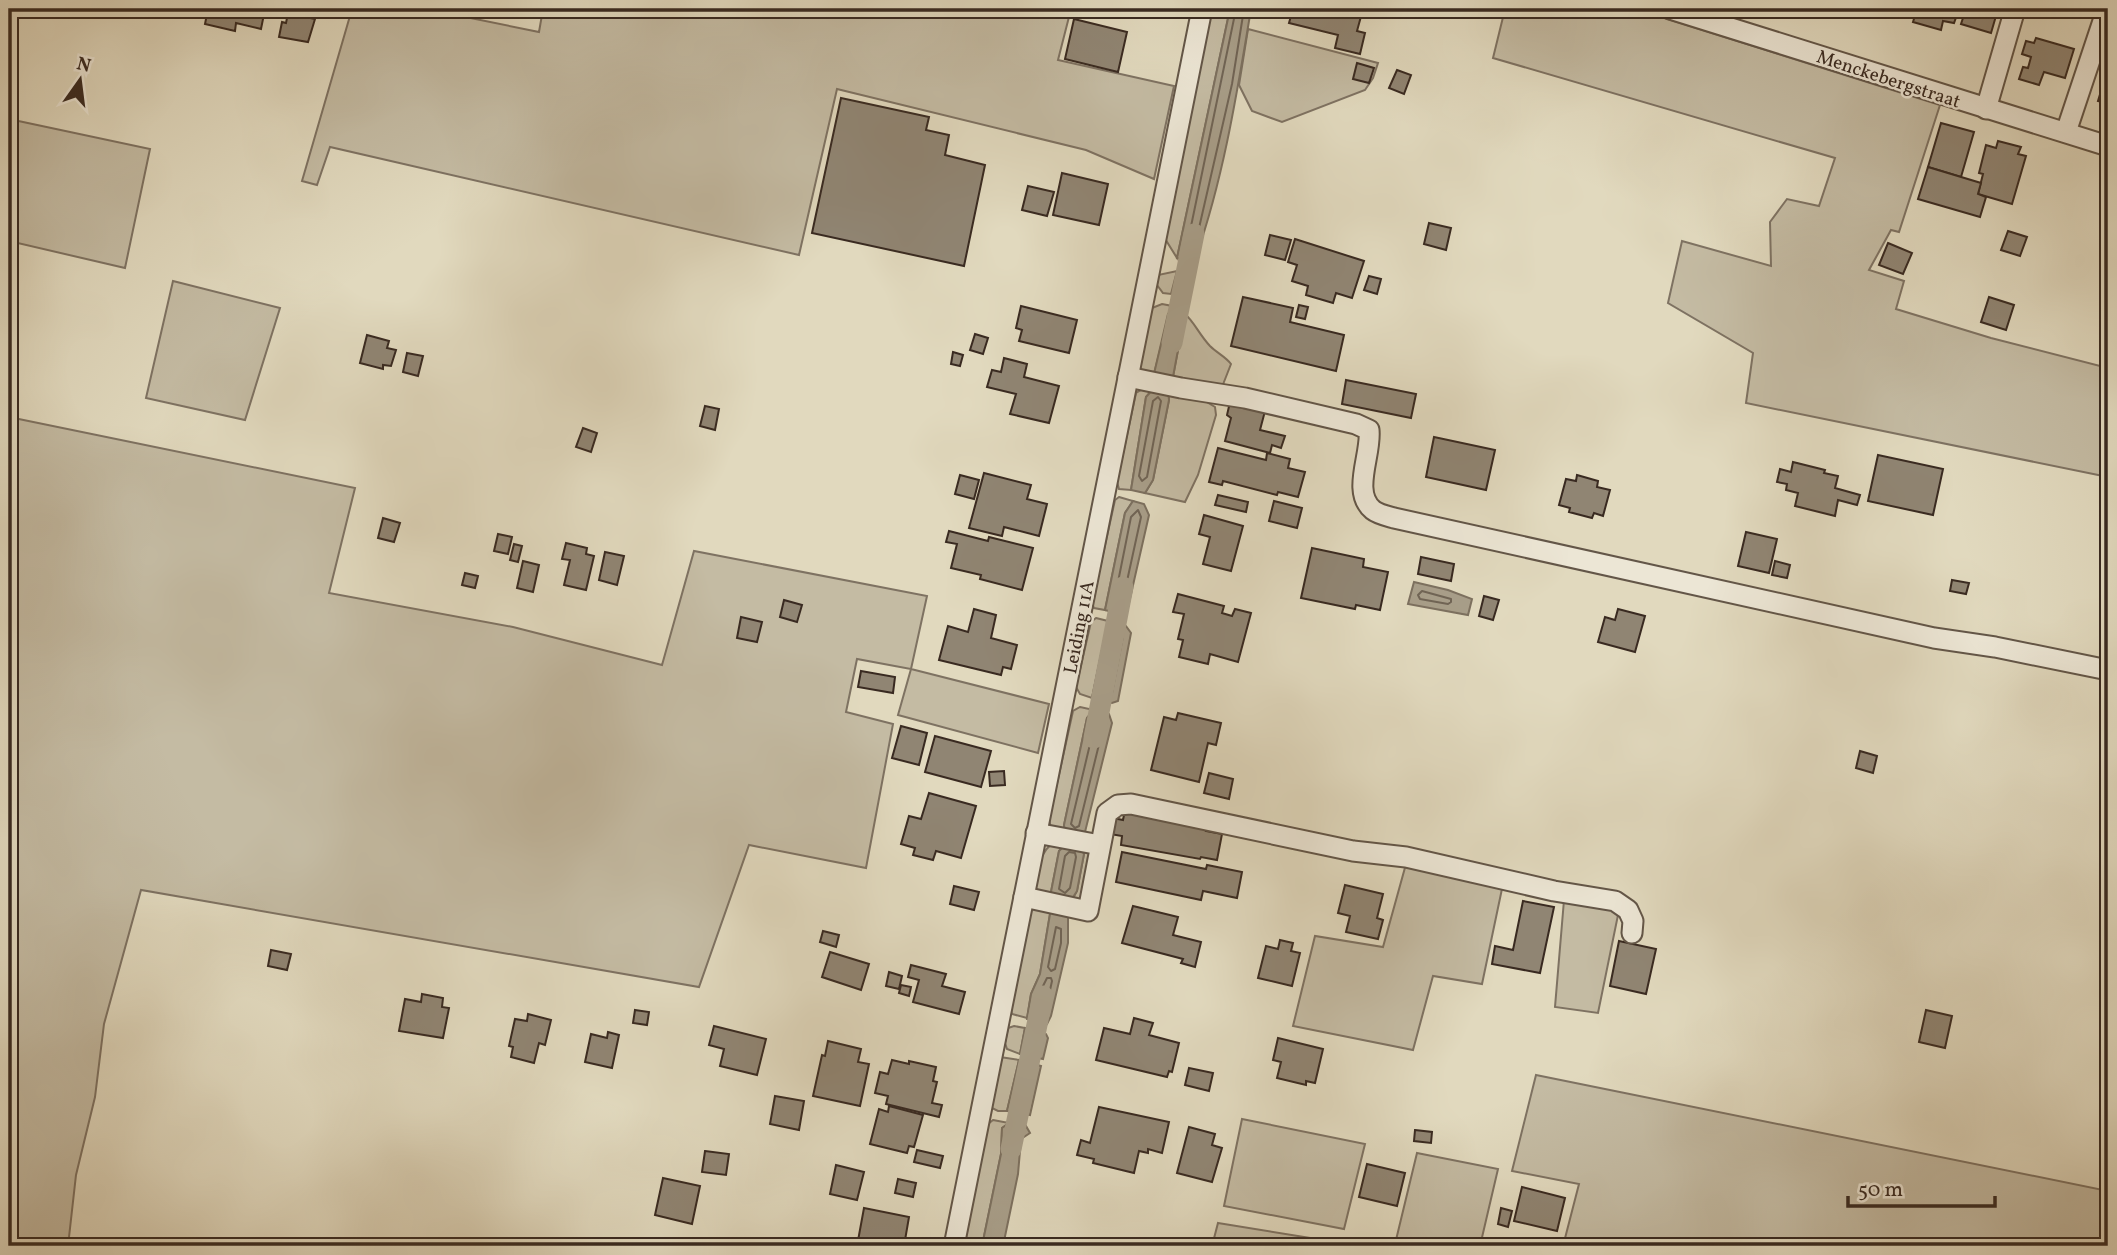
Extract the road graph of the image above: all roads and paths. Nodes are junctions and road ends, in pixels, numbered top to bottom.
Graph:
1 (1202, 9) edge
2 (1670, 9) edge
3 (2015, 9) edge
4 (2107, 9) edge
5 (1986, 109) junction
6 (2066, 132) junction
7 (2108, 146) edge
8 (1132, 378) junction
9 (2108, 670) edge
10 (1042, 834) junction
11 (1091, 844) junction
12 (1031, 898) junction
13 (1632, 933) dead end
14 (954, 1246) edge

1 - 8 street, Leiding 11A
2 - 5 street, Menckebergstraat
3 - 5 street
4 - 6 street
5 - 6 street, Menckebergstraat
6 - 7 street, Menckebergstraat
8 - 9 street
8 - 10 street, Leiding 11A
10 - 11 street
10 - 12 street, Leiding 11A
11 - 12 street
11 - 13 street
12 - 14 street, Leiding 11A

